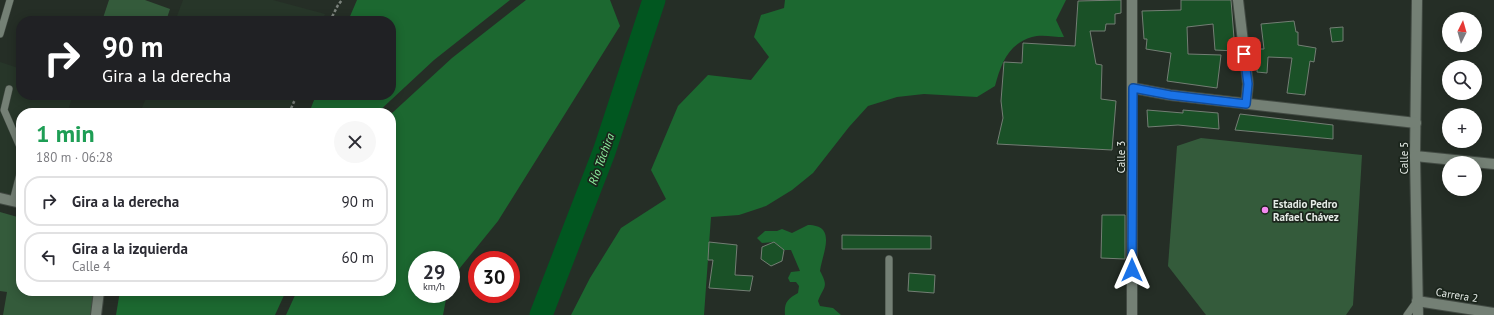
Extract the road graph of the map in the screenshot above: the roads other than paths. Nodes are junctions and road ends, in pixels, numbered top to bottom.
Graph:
1 (10, 0) edge
2 (1132, 0) edge
3 (1238, 0) edge
4 (1417, 0) edge
5 (0, 34) edge
6 (1133, 88) junction
7 (9, 89) dead end
8 (1246, 104) junction
9 (1416, 123) junction
10 (16, 138) edge
11 (1415, 156) junction
12 (1494, 164) edge
13 (0, 198) edge
14 (16, 202) edge
15 (889, 259) dead end
16 (98, 296) edge
17 (1417, 301) junction
18 (1494, 313) edge
19 (96, 315) edge
20 (889, 315) edge
21 (1132, 315) edge
22 (1407, 315) edge
23 (1418, 315) edge

1 - 5 lane
2 - 6 street, Calle 3
3 - 8 street
4 - 9 street, Calle 5
6 - 8 street
6 - 21 street, Calle 3
7 - 10 lane
8 - 9 street
9 - 11 street, Calle 5
11 - 12 street
11 - 17 street, Calle 5
13 - 14 street
15 - 20 lane
16 - 19 street
17 - 18 street, Carrera 2
17 - 22 lane
17 - 23 street, Calle 5

